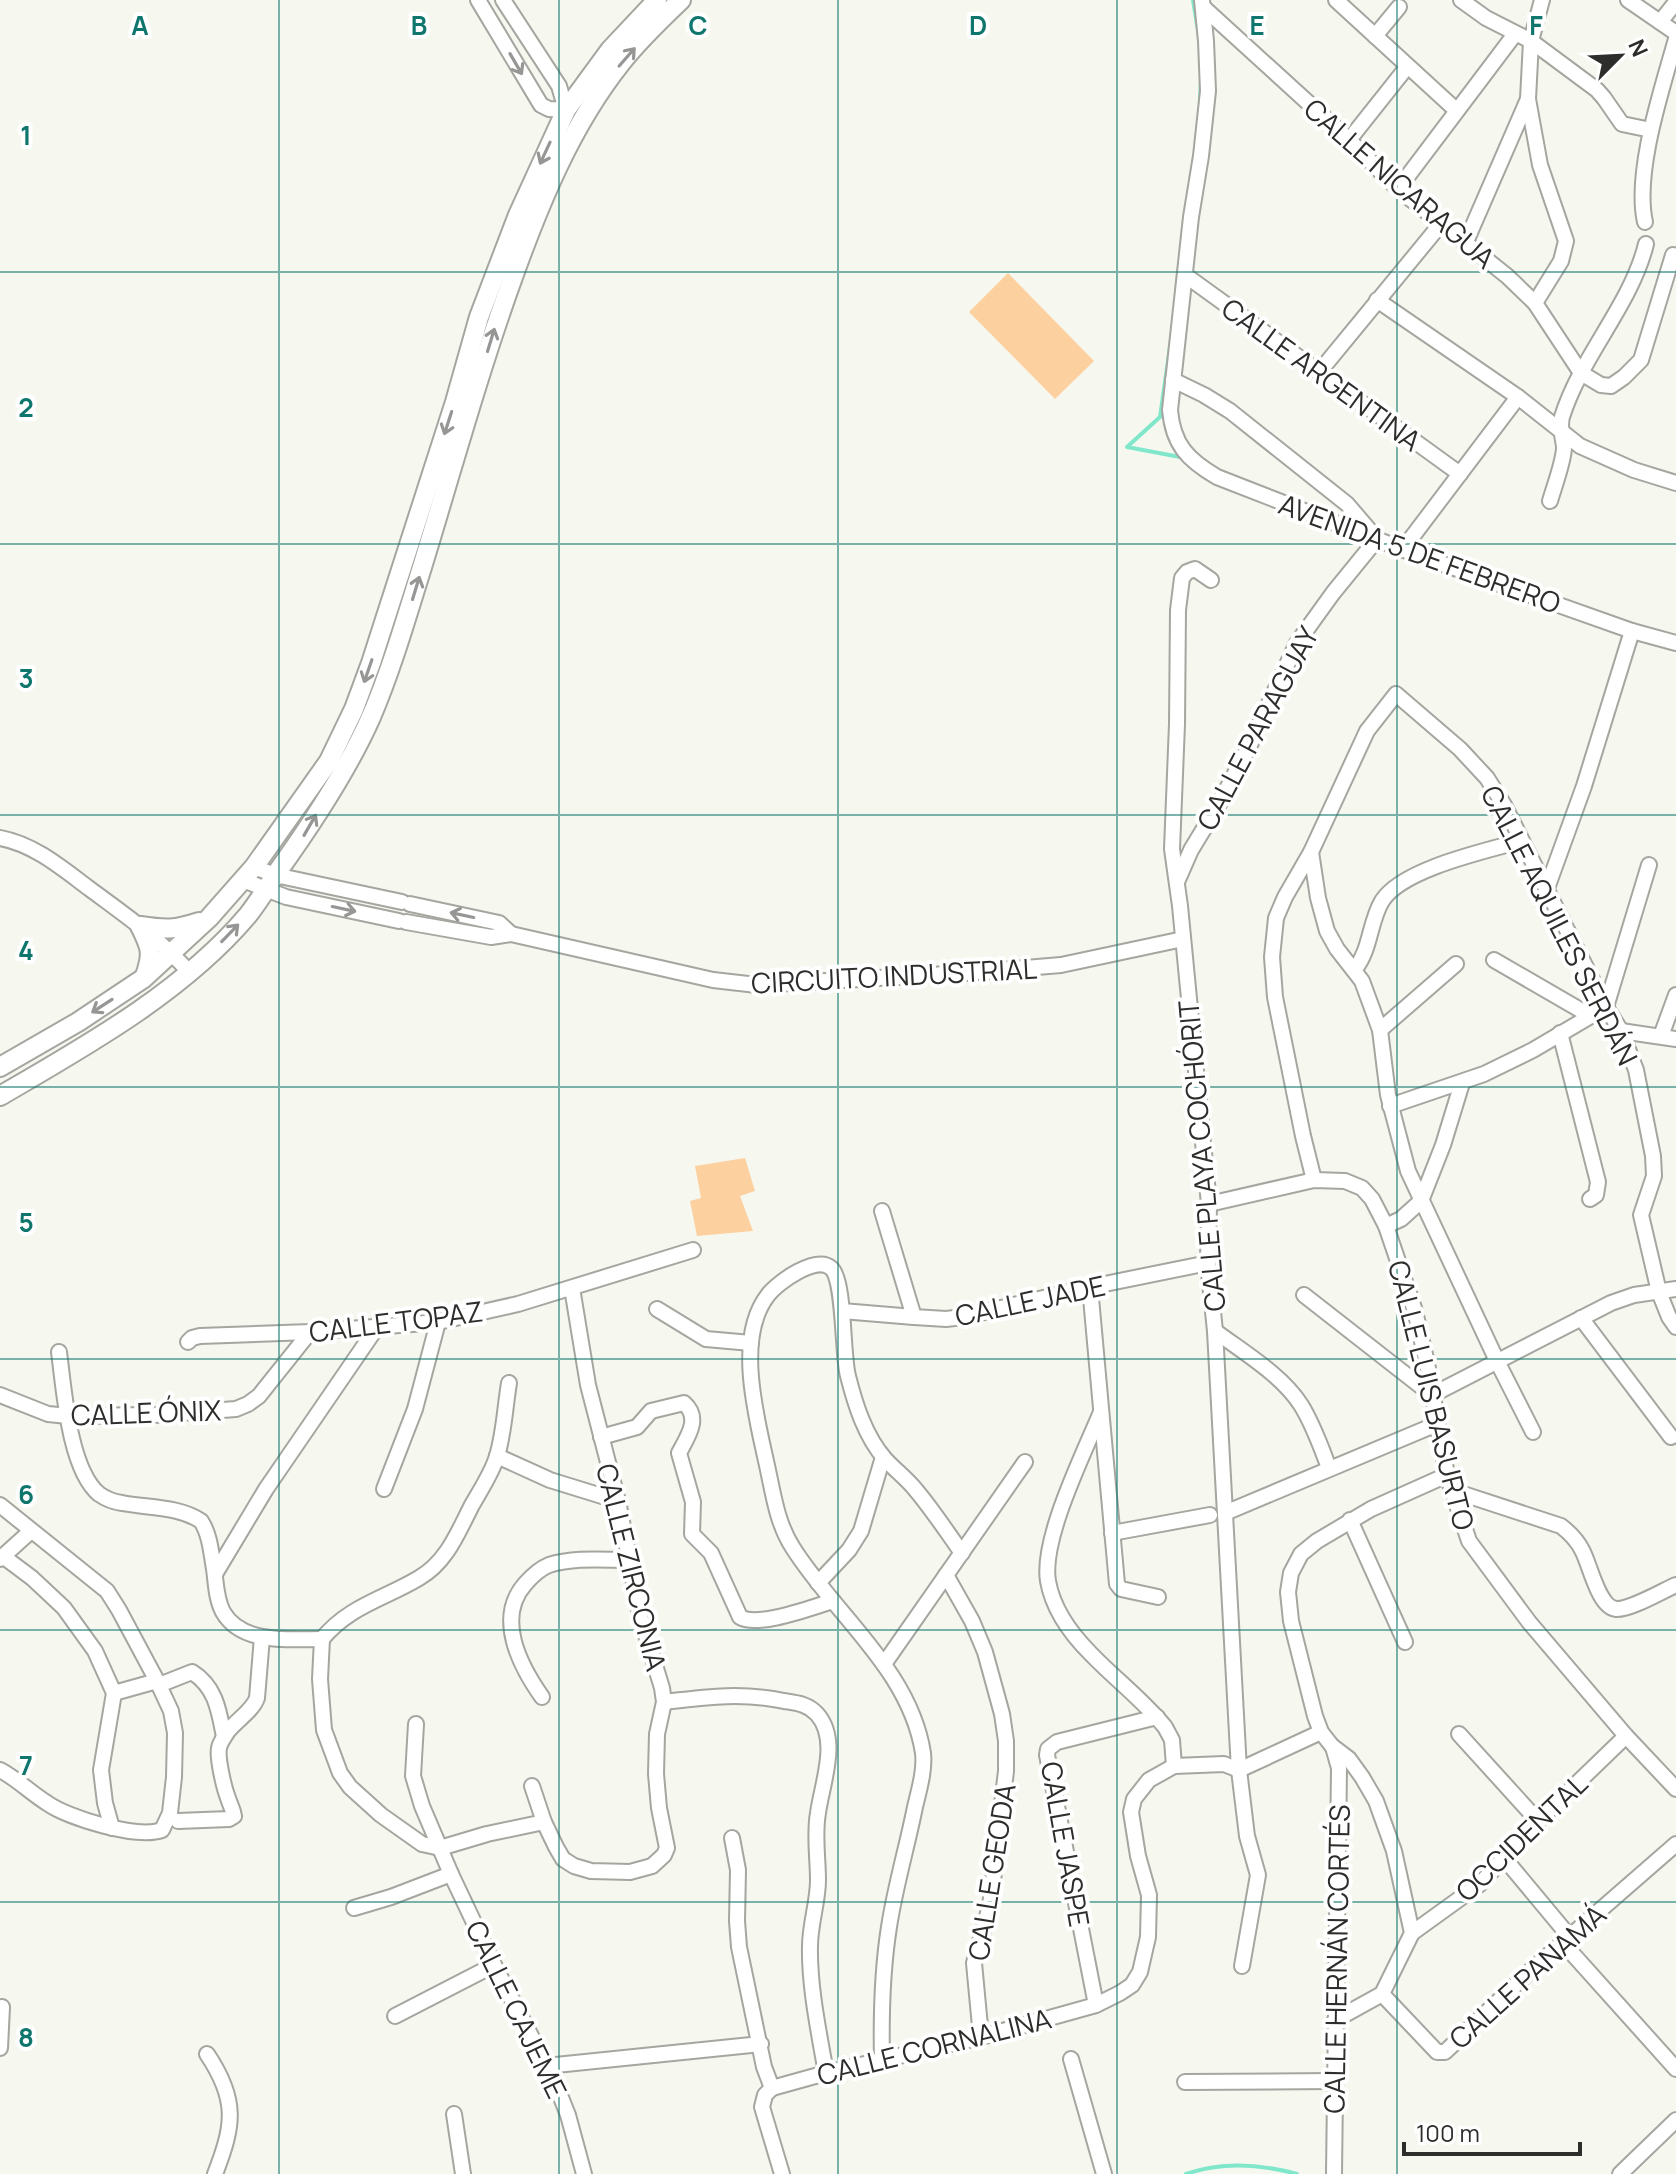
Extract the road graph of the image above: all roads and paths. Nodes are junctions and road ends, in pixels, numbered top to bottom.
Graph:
1 (478, 0) edge
2 (503, 0) edge
3 (657, 0) edge
4 (681, 0) edge
5 (1336, 0) edge
6 (1461, 0) edge
7 (1542, 0) edge
8 (1628, 0) edge
9 (1676, 2) edge
10 (1202, 3) edge
11 (1399, 7) dead end
12 (1660, 22) junction
13 (1515, 34) junction
14 (1375, 36) junction
15 (1676, 36) edge
16 (1531, 41) junction
17 (1407, 67) junction
18 (596, 99) junction
19 (1528, 99) junction
20 (566, 110) junction
21 (1456, 110) junction
22 (1651, 130) junction
23 (1349, 140) junction
24 (566, 148) junction
25 (1398, 189) junction
26 (1645, 222) dead end
27 (1440, 225) junction
28 (1465, 244) junction
29 (1646, 244) dead end
30 (1673, 255) dead end
31 (1185, 275) junction
32 (1377, 300) junction
33 (1535, 303) junction
34 (1320, 371) junction
35 (1581, 373) junction
36 (1173, 380) junction
37 (1518, 397) junction
38 (1560, 431) junction
39 (1460, 474) junction
40 (1676, 483) edge
41 (1550, 501) dead end
42 (1377, 539) junction
43 (1403, 549) junction
44 (1211, 580) dead end
45 (1632, 631) junction
46 (1676, 643) edge
47 (0, 838) edge
48 (1521, 841) junction
49 (1311, 852) junction
50 (1649, 865) dead end
51 (248, 874) junction
52 (271, 882) junction
53 (1176, 884) junction
54 (1546, 891) junction
55 (209, 918) junction
56 (140, 926) junction
57 (511, 934) junction
58 (1183, 939) junction
59 (171, 952) junction
60 (1494, 960) dead end
61 (1456, 964) dead end
62 (1355, 969) junction
63 (189, 972) junction
64 (144, 978) junction
65 (1676, 995) edge
66 (1606, 1007) junction
67 (1589, 1015) junction
68 (1380, 1030) junction
69 (1621, 1031) junction
70 (1560, 1033) junction
71 (1668, 1037) edge
72 (0, 1067) edge
73 (1462, 1083) junction
74 (0, 1096) edge
75 (1390, 1106) junction
76 (1314, 1180) junction
77 (1590, 1199) dead end
78 (1421, 1201) junction
79 (1209, 1204) junction
80 (882, 1211) dead end
81 (1386, 1226) junction
82 (693, 1250) dead end
83 (1208, 1263) junction
84 (1090, 1287) junction
85 (572, 1288) junction
86 (1676, 1289) edge
87 (1659, 1292) junction
88 (1304, 1295) dead end
89 (657, 1309) dead end
90 (842, 1311) junction
91 (914, 1317) junction
92 (1581, 1318) junction
93 (438, 1322) junction
94 (377, 1327) junction
95 (1676, 1327) edge
96 (1215, 1331) junction
97 (310, 1332) junction
98 (188, 1342) dead end
99 (751, 1343) junction
100 (59, 1352) dead end
101 (1498, 1363) junction
102 (509, 1383) dead end
103 (0, 1395) edge
104 (1432, 1395) junction
105 (1101, 1412) junction
106 (68, 1416) junction
107 (1437, 1424) junction
108 (1533, 1432) dead end
109 (601, 1437) junction
110 (1671, 1437) dead end
111 (497, 1456) junction
112 (883, 1457) junction
113 (1025, 1462) dead end
114 (1329, 1468) junction
115 (1449, 1483) junction
116 (384, 1489) dead end
117 (618, 1501) junction
118 (0, 1505) edge
119 (1217, 1514) junction
120 (1350, 1520) junction
121 (31, 1531) junction
122 (1112, 1533) junction
123 (962, 1553) junction
124 (2, 1558) edge
125 (629, 1560) junction
126 (215, 1574) junction
127 (946, 1575) junction
128 (818, 1583) junction
129 (1676, 1585) edge
130 (1158, 1597) dead end
131 (833, 1601) junction
132 (262, 1637) junction
133 (322, 1639) junction
134 (1405, 1642) dead end
135 (884, 1664) junction
136 (158, 1683) junction
137 (114, 1693) junction
138 (542, 1697) dead end
139 (664, 1702) junction
140 (1157, 1717) junction
141 (416, 1724) dead end
142 (1321, 1732) junction
143 (1459, 1734) dead end
144 (1626, 1736) junction
145 (224, 1737) junction
146 (1332, 1746) junction
147 (1174, 1766) junction
148 (0, 1770) edge
149 (1239, 1770) junction
150 (532, 1786) dead end
151 (1676, 1789) edge
152 (178, 1821) dead end
153 (1538, 1821) junction
154 (544, 1822) junction
155 (112, 1828) junction
156 (732, 1838) dead end
157 (1676, 1844) edge
158 (440, 1848) junction
159 (1504, 1858) junction
160 (451, 1874) junction
161 (354, 1908) dead end
162 (1412, 1933) junction
163 (1566, 1939) junction
164 (494, 1965) junction
165 (1242, 1966) dead end
166 (1382, 1994) junction
167 (1096, 2005) junction
168 (2, 2007) dead end
169 (395, 2016) dead end
170 (1335, 2020) junction
171 (981, 2037) junction
172 (761, 2044) junction
173 (0, 2048) edge
174 (207, 2054) dead end
175 (1071, 2059) dead end
176 (882, 2061) junction
177 (546, 2066) junction
178 (1676, 2069) edge
179 (826, 2073) junction
180 (1334, 2081) junction
181 (1185, 2082) dead end
182 (772, 2088) junction
183 (454, 2114) dead end
184 (1676, 2120) edge
185 (215, 2174) edge
186 (463, 2174) edge
187 (584, 2174) edge
188 (782, 2174) edge
189 (1104, 2174) edge
190 (1334, 2174) edge
191 (1620, 2174) edge

1 -> 20 street
2 - 20 street
3 - 20 main road
18 -> 4 main road
5 - 14 street
6 - 13 street
7 - 16 street
8 - 12 street
9 - 12 street
10 - 23 street, CALLE NICARAGUA
10 - 31 street
11 - 14 street
12 - 15 street
13 - 16 street
13 - 21 street
14 - 17 street
15 - 22 street
16 - 19 street
16 - 22 street
17 - 21 street
17 - 23 street
18 - 20 main road
18 - 24 main road
19 - 28 street
19 - 33 street
20 - 24 main road
20 -> 51 main road
21 - 25 street
22 - 26 street
23 - 25 street, CALLE NICARAGUA
52 -> 24 main road
25 - 27 street, CALLE NICARAGUA
27 - 28 street, CALLE NICARAGUA
27 - 32 street
28 - 33 street, CALLE NICARAGUA
29 - 35 street
30 - 35 street
31 - 34 street, CALLE ARGENTINA
31 - 36 street
32 - 34 street
32 - 37 street
33 - 35 street, CALLE NICARAGUA
34 - 39 street, CALLE ARGENTINA
35 - 38 street
36 - 42 street
36 - 42 street, AVENIDA 5 DE FEBRERO
37 - 38 street
37 - 39 street
38 - 40 street
38 - 41 street
39 - 43 street
42 - 43 street, AVENIDA 5 DE FEBRERO
42 - 53 street, CALLE PARAGUAY
43 - 45 street, AVENIDA 5 DE FEBRERO
44 - 53 street, CALLE PLAYA COCHÓRIT
45 - 46 street, AVENIDA 5 DE FEBRERO
45 - 54 street
47 - 56 street
48 - 49 street, CALLE AQUILES SERDÁN
48 - 54 street, CALLE AQUILES SERDÁN
48 - 62 street
49 - 62 street
49 - 76 street
50 - 66 street
51 - 52 street, CIRCUITO INDUSTRIAL
51 - 55 main road
57 -> 52 street, CIRCUITO INDUSTRIAL
52 -> 57 street, CIRCUITO INDUSTRIAL
63 -> 52 main road
53 - 58 street, CALLE PLAYA COCHÓRIT
54 - 66 street, CALLE AQUILES SERDÁN
55 - 56 main road
55 - 59 main road
56 - 59 street
56 - 64 main road
57 - 58 street, CIRCUITO INDUSTRIAL
58 - 79 street, CALLE PLAYA COCHÓRIT
59 - 63 street
59 - 64 main road
60 - 67 street
61 - 68 street
62 - 68 street
63 - 74 main road
64 -> 72 main road
65 - 71 street
66 - 67 street
66 - 69 street, CALLE AQUILES SERDÁN
67 - 70 street
68 - 75 street
69 - 71 street
69 - 87 street, CALLE AQUILES SERDÁN
70 - 73 street
70 - 77 street
73 - 75 street
73 - 78 street
75 - 78 street
76 - 79 street, CALLE LUIS BASURTO
76 - 81 street, CALLE LUIS BASURTO
78 - 81 street
78 - 101 street
79 - 83 street, CALLE PLAYA COCHÓRIT
80 - 91 street, CALLE JADE
81 - 104 street, CALLE LUIS BASURTO
82 - 85 street, CALLE TOPAZ
83 - 84 street, CALLE JADE
83 - 96 street, CALLE PLAYA COCHÓRIT
84 - 91 street, CALLE JADE
84 - 105 street
85 - 93 street, CALLE TOPAZ
85 - 109 street, CALLE ZIRCONIA
86 - 87 street
87 - 92 street
87 - 95 street, CALLE AQUILES SERDÁN
88 - 104 street
89 - 99 street
90 - 91 street
90 - 99 street
90 - 112 street
92 - 101 street
92 - 110 street
93 - 94 street, CALLE TOPAZ
93 - 116 street
94 - 97 street, CALLE TOPAZ
94 - 126 street
96 - 114 street
96 - 119 street, CALLE PLAYA COCHÓRIT
97 - 98 street, CALLE TOPAZ
97 - 106 street, CALLE ÓNIX
99 - 128 street
100 - 106 street
101 - 104 street
101 - 108 street
102 - 111 street
103 - 106 street, CALLE ÓNIX
104 - 107 street, CALLE LUIS BASURTO
105 - 122 street
105 - 140 street
106 - 126 street
107 - 114 street
107 - 115 street, CALLE LUIS BASURTO
109 - 117 street, CALLE ZIRCONIA
109 - 131 street
111 - 117 street
111 - 133 street
112 - 123 street
112 - 128 street
113 - 123 street
114 - 119 street
115 - 120 street
115 - 129 street
115 - 144 street, CALLE LUIS BASURTO
117 - 125 street, CALLE ZIRCONIA
118 - 121 street
119 - 122 street
119 - 149 street, CALLE PLAYA COCHÓRIT
120 - 134 street
120 - 142 street
121 - 124 street
121 - 136 street
122 - 130 street
123 - 127 street
124 - 137 street
125 - 138 street
125 - 139 street, CALLE ZIRCONIA
126 - 132 street
127 - 135 street
127 - 171 street, CALLE GEODA
128 - 131 street
131 - 135 street
132 - 133 street
132 - 145 street
133 - 158 street
135 - 176 street
136 - 137 street
136 - 145 street
136 - 155 street
137 - 155 street
139 - 154 street, CALLE ZIRCONIA
139 - 179 street
140 - 147 street
140 - 167 street, CALLE JASPE
141 - 158 street, CALLE CAJEME
142 - 146 street
142 - 149 street
143 - 153 street
144 - 151 street, CALLE LUIS BASURTO
144 - 153 street, OCCIDENTAL
145 - 152 street
146 - 162 street
146 - 170 street, CALLE HERNÁN CORTÉS
147 - 149 street
147 - 167 street, CALLE CORNALINA
148 - 155 street
149 - 165 street, CALLE PLAYA COCHÓRIT
150 - 154 street
153 - 159 street, OCCIDENTAL
154 - 158 street
156 - 172 street
157 - 163 street, CALLE PANAMÁ
158 - 160 street, CALLE CAJEME
159 - 162 street, OCCIDENTAL
159 - 163 street
160 - 161 street
160 - 164 street, CALLE CAJEME
162 - 166 street
163 - 166 street, CALLE PANAMÁ
163 - 178 street
164 - 169 street
164 - 177 street, CALLE CAJEME
166 - 170 street
167 - 171 street, CALLE CORNALINA
168 - 173 street
170 - 180 street, CALLE HERNÁN CORTÉS
171 - 176 street, CALLE CORNALINA
172 - 177 street
172 - 182 street
174 - 185 street
175 - 189 street
176 - 179 street, CALLE CORNALINA
177 - 187 street, CALLE CAJEME
179 - 182 street, CALLE CORNALINA
180 - 181 street
180 - 190 street, CALLE HERNÁN CORTÉS
182 - 188 street
183 - 186 street
184 - 191 street

